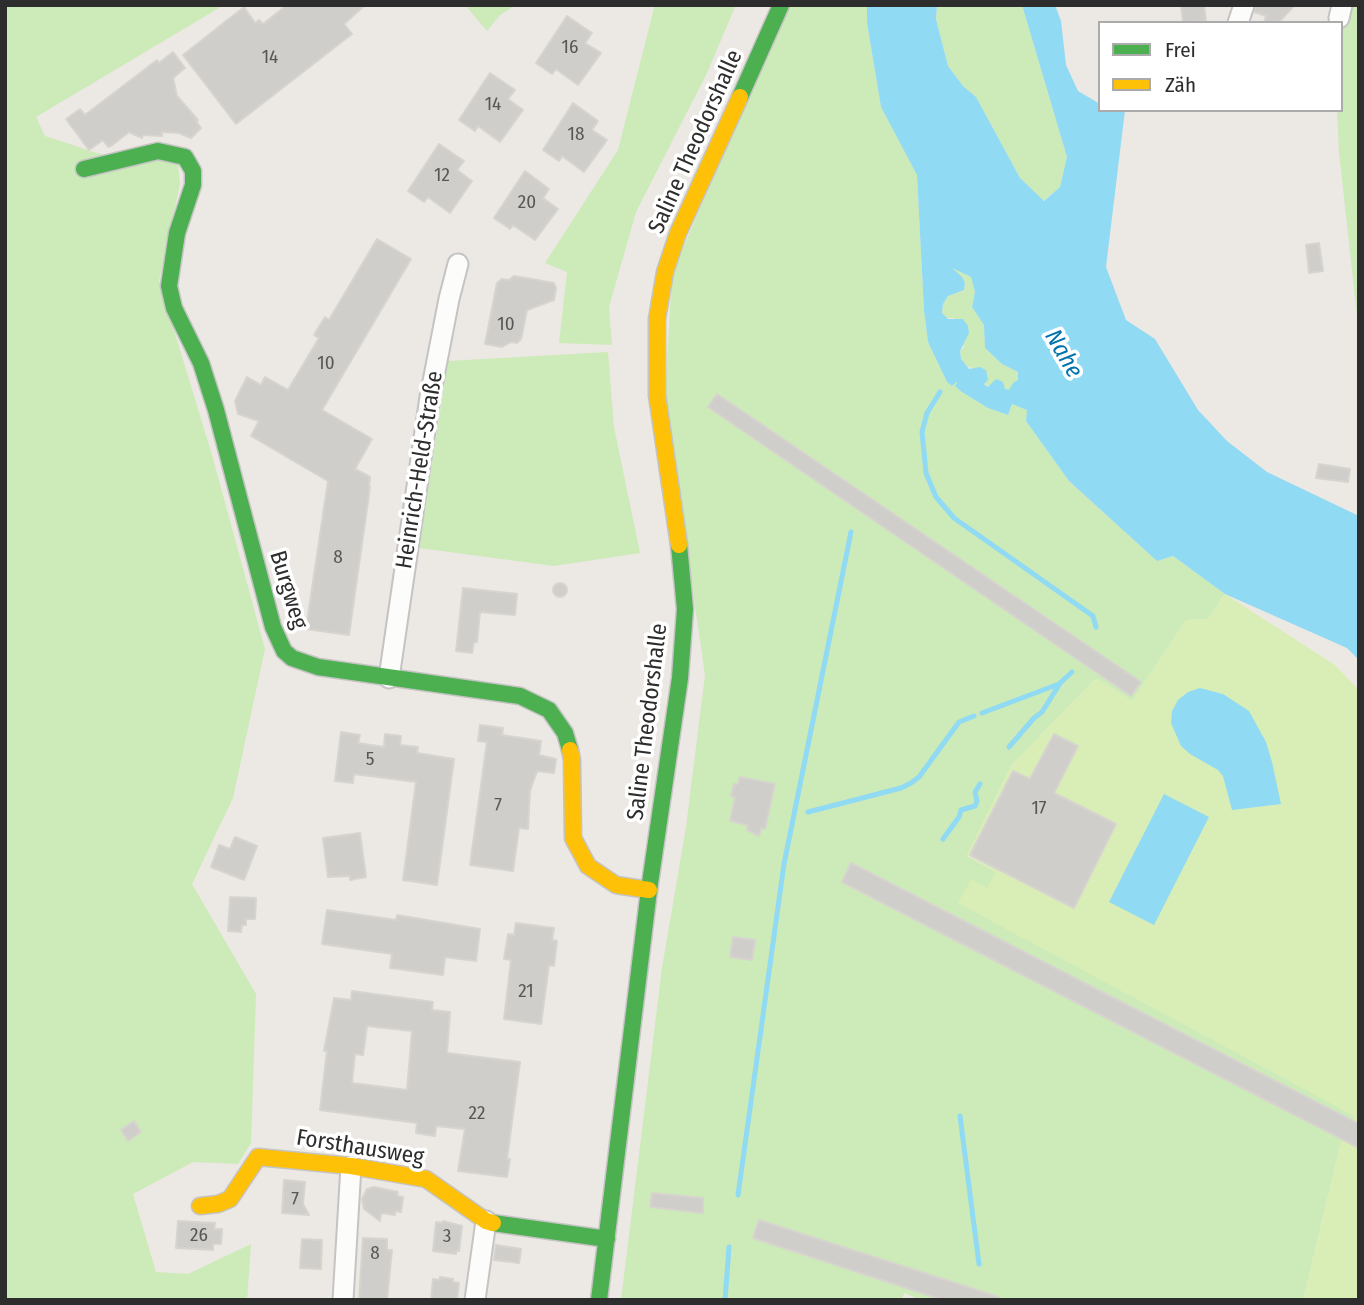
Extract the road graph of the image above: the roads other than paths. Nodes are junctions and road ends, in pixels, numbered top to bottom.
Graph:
1 (781, 5) edge
2 (83, 169) dead end
3 (458, 264) dead end
4 (389, 678) junction
5 (649, 890) junction
6 (351, 1166) junction
7 (200, 1206) dead end
8 (486, 1221) junction
9 (607, 1239) junction
10 (343, 1300) edge
11 (475, 1300) edge
12 (600, 1300) edge

1 - 5 street, Saline Theodorshalle
2 - 4 street, Burgweg
3 - 4 street, Heinrich-Held-Straße
4 - 5 street, Burgweg
5 - 9 street, Saline Theodorshalle
6 - 7 street, Forsthausweg
6 - 8 street, Forsthausweg
6 - 10 street
8 - 9 street, Forsthausweg
8 - 11 street
9 - 12 street, Saline Theodorshalle

